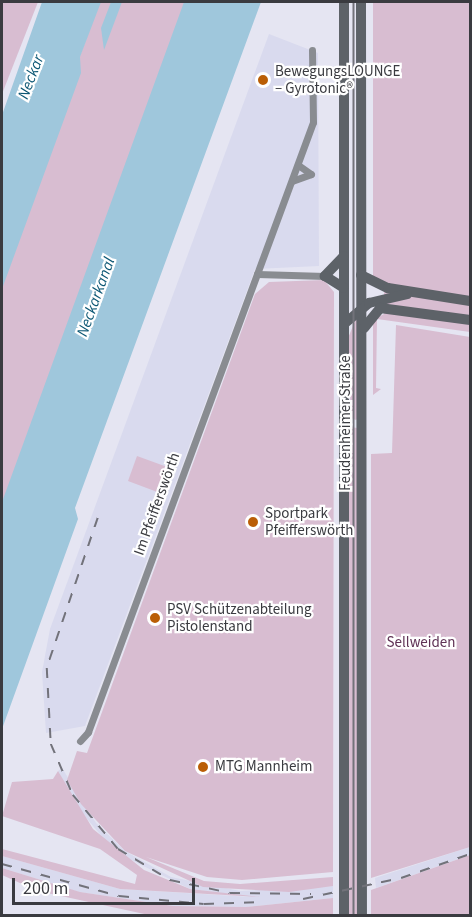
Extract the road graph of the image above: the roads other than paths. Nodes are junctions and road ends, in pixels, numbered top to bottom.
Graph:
1 (344, 2) edge
2 (361, 2) edge
3 (312, 50) dead end
4 (298, 165) junction
5 (292, 181) junction
6 (344, 188) junction
7 (361, 199) junction
8 (344, 256) junction
9 (257, 274) junction
10 (361, 275) junction
11 (325, 276) junction
12 (344, 288) junction
13 (410, 293) junction
14 (471, 301) edge
15 (361, 307) junction
16 (471, 320) edge
17 (344, 324) junction
18 (361, 337) junction
19 (344, 411) junction
20 (362, 422) junction
21 (80, 741) dead end
22 (344, 915) edge
23 (362, 915) edge

1 - 6 main road, Feudenheimer Straße
2 - 7 main road, Feudenheimer Straße
3 - 4 street, Im Pfeifferswörth
4 - 5 street, Im Pfeifferswörth
4 - 5 street, Im Pfeifferswörth
5 - 9 street, Im Pfeifferswörth
6 - 7 main road
6 - 8 main road, Feudenheimer Straße
7 - 10 main road, Feudenheimer Straße
8 - 11 main road
8 - 12 main road, Feudenheimer Straße
9 - 11 street
9 - 21 street, Im Pfeifferswörth
10 - 13 main road
10 - 15 main road, Feudenheimer Straße
11 - 12 main road
12 - 17 main road, Feudenheimer Straße
13 - 14 main road
13 - 15 main road
15 - 17 main road
15 - 18 main road, Feudenheimer Straße
16 - 18 main road
17 - 19 main road, Feudenheimer Straße
18 - 20 main road, Feudenheimer Straße
19 - 20 main road
19 - 22 main road, Feudenheimer Straße
20 - 23 main road, Feudenheimer Straße

